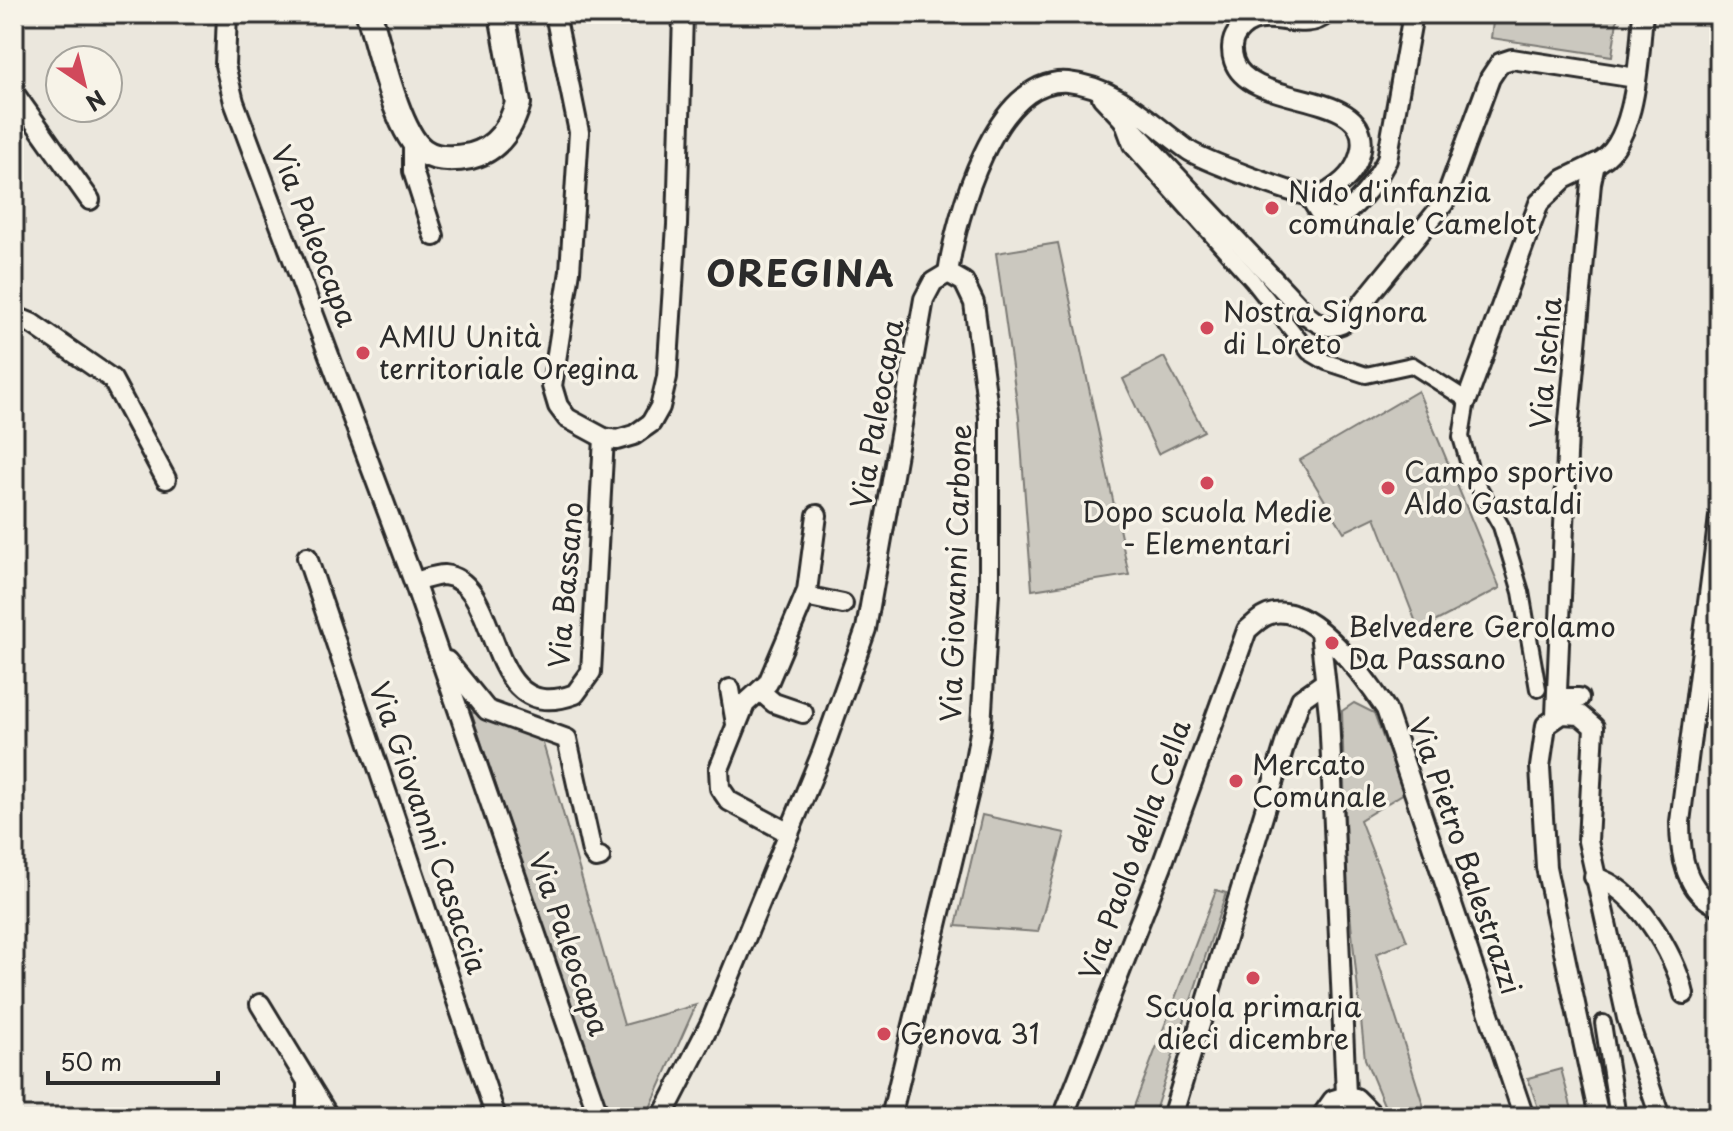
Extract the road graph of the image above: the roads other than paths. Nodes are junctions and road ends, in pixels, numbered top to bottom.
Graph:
1 (227, 14) edge
2 (369, 14) edge
3 (502, 14) edge
4 (555, 14) edge
5 (683, 14) edge
6 (1326, 14) edge
7 (1413, 14) edge
8 (1643, 14) edge
9 (1636, 78) junction
10 (1098, 92) junction
11 (14, 93) edge
12 (1120, 117) junction
13 (413, 140) junction
14 (1595, 164) junction
15 (1309, 196) junction
16 (90, 200) dead end
17 (434, 236) dead end
18 (948, 273) junction
19 (14, 316) edge
20 (1467, 400) junction
21 (604, 438) junction
22 (166, 479) dead end
23 (817, 515) dead end
24 (1719, 517) edge
25 (307, 557) dead end
26 (414, 582) junction
27 (805, 596) junction
28 (843, 604) dead end
29 (1320, 632) junction
30 (439, 653) junction
31 (1325, 682) junction
32 (730, 689) dead end
33 (1538, 689) dead end
34 (760, 691) junction
35 (1579, 698) dead end
36 (1557, 706) junction
37 (803, 713) dead end
38 (736, 724) junction
39 (789, 833) junction
40 (600, 857) dead end
41 (1594, 877) junction
42 (1719, 906) edge
43 (1684, 994) dead end
44 (260, 1004) dead end
45 (1603, 1023) dead end
46 (307, 1079) junction
47 (1346, 1096) junction
48 (307, 1117) edge
49 (329, 1117) edge
50 (496, 1117) edge
51 (599, 1117) edge
52 (662, 1117) edge
53 (891, 1117) edge
54 (1063, 1117) edge
55 (1172, 1117) edge
56 (1321, 1117) edge
57 (1347, 1117) edge
58 (1375, 1117) edge
59 (1524, 1117) edge
60 (1599, 1117) edge
61 (1618, 1117) edge
62 (1660, 1117) edge

1 - 26 street, Via Paleocapa
2 - 13 street
3 - 13 street
4 - 21 street
5 - 21 street
6 - 15 street
7 - 15 street, Via Paleocapa
8 - 9 street
9 - 12 street
9 - 14 street
10 - 12 street
10 - 15 street, Via Paleocapa
10 - 18 street, Via Paleocapa
11 - 16 street
12 - 20 street
13 - 17 street
14 - 20 street
14 - 36 street, Via Ischia
18 - 39 street, Via Paleocapa
18 - 53 street, Via Giovanni Carbone
19 - 22 street
20 - 33 street
21 - 26 street, Via Bassano
23 - 27 street, Via Paleocapa
24 - 42 street
25 - 50 street, Via Giovanni Casaccia
26 - 30 street, Via Paleocapa
27 - 28 street
27 - 34 street, Via Paleocapa
29 - 31 street
29 - 54 street, Via Paolo della Cella
29 - 59 street, Via Pietro Balestrazzi
30 - 40 street, Via Paleocapa
30 - 51 street, Via Paleocapa
31 - 47 street
31 - 55 street
32 - 38 street
34 - 37 street
34 - 38 street, Via Paleocapa
35 - 36 street
36 - 41 street
36 - 60 street, Via Ischia
38 - 39 street, Via Paleocapa
39 - 52 street, Via Paleocapa
41 - 43 street
41 - 62 street
44 - 46 street
45 - 61 street
46 - 48 street
46 - 49 street
47 - 56 street
47 - 57 street
47 - 58 street

